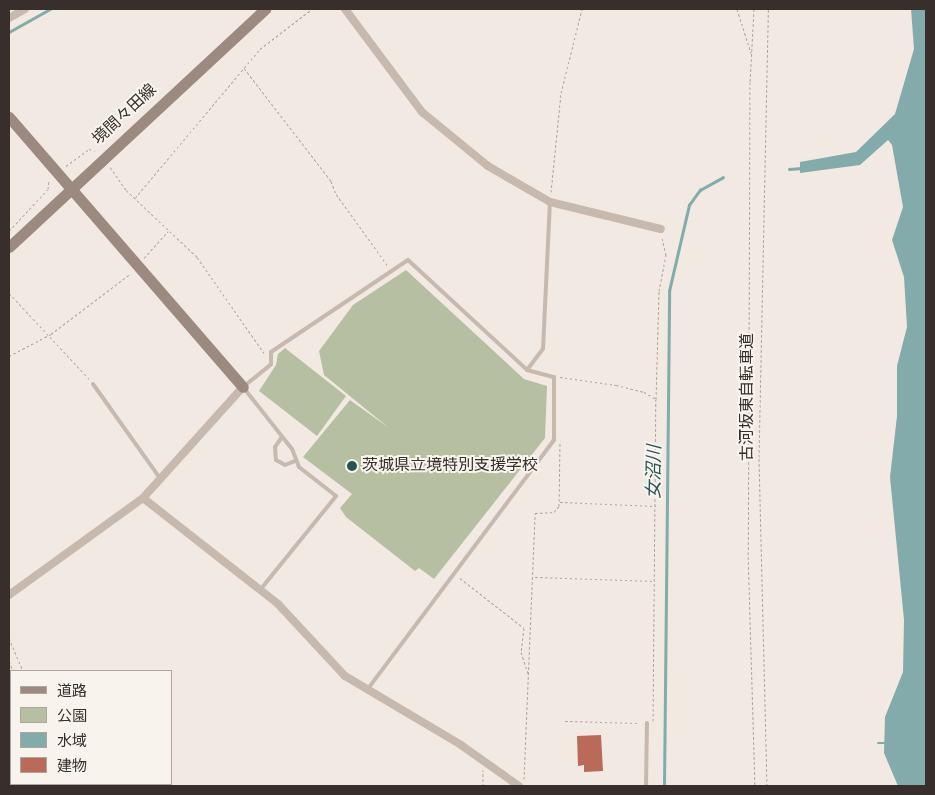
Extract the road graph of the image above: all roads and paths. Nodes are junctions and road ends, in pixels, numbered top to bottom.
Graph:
1 (25, 9) edge
2 (264, 9) edge
3 (312, 9) edge
4 (345, 9) edge
5 (582, 9) edge
6 (737, 9) edge
7 (754, 9) edge
8 (768, 9) edge
9 (9, 18) edge
10 (752, 56) junction
11 (243, 67) junction
12 (9, 117) edge
13 (102, 158) junction
14 (57, 172) junction
15 (71, 188) junction
16 (135, 198) junction
17 (550, 202) junction
18 (661, 229) joint
19 (9, 231) edge
20 (168, 231) junction
21 (9, 246) edge
22 (138, 265) junction
23 (392, 270) junction
24 (9, 293) edge
25 (51, 334) junction
26 (9, 356) edge
27 (271, 359) junction
28 (527, 370) junction
29 (554, 376) junction
30 (93, 384) joint
31 (243, 387) junction
32 (656, 399) junction
33 (554, 429) junction
34 (282, 437) junction
35 (294, 461) junction
36 (159, 476) junction
37 (143, 498) junction
38 (559, 502) junction
39 (656, 506) junction
40 (454, 572) junction
41 (534, 576) junction
42 (656, 581) junction
43 (260, 590) junction
44 (9, 595) edge
45 (9, 638) edge
46 (23, 670) edge
47 (528, 674) junction
48 (365, 691) junction
49 (565, 721) dead end
50 (647, 723) junction
51 (483, 761) junction
52 (483, 786) edge
53 (519, 786) edge
54 (524, 786) edge
55 (646, 786) edge
56 (755, 786) edge
57 (767, 786) edge

1 - 9 street
2 - 13 street, 境間々田線
3 - 11 path
4 - 17 street
5 - 17 path
6 - 10 path
7 - 10 path
8 - 57 path, 古河坂東自転車道
10 - 56 path
11 - 16 path
11 - 23 path
12 - 14 street
13 - 14 path
13 - 15 street, 境間々田線
13 - 16 path
14 - 15 street
14 - 19 path
15 - 21 street, 境間々田線
15 - 22 street
16 - 20 path
17 - 18 street
17 - 28 lane
18 - 32 path
20 - 22 path
20 - 27 path
22 - 25 path
22 - 31 street
23 - 27 lane
23 - 28 lane
24 - 25 path
25 - 26 path
25 - 30 path
27 - 31 lane
28 - 29 lane
29 - 32 path
29 - 33 lane
30 - 36 lane
31 - 34 lane
31 - 36 street
32 - 39 path
33 - 38 path
33 - 40 lane
34 - 35 lane
34 - 35 lane
35 - 43 lane
36 - 37 street
37 - 43 street
37 - 44 street
38 - 39 path
38 - 41 path
39 - 42 path
40 - 47 path
40 - 48 lane
41 - 42 path
41 - 47 path
42 - 50 path
43 - 48 street
45 - 46 path
47 - 54 path
48 - 51 street
49 - 50 path
50 - 55 lane
51 - 52 path
51 - 53 street

